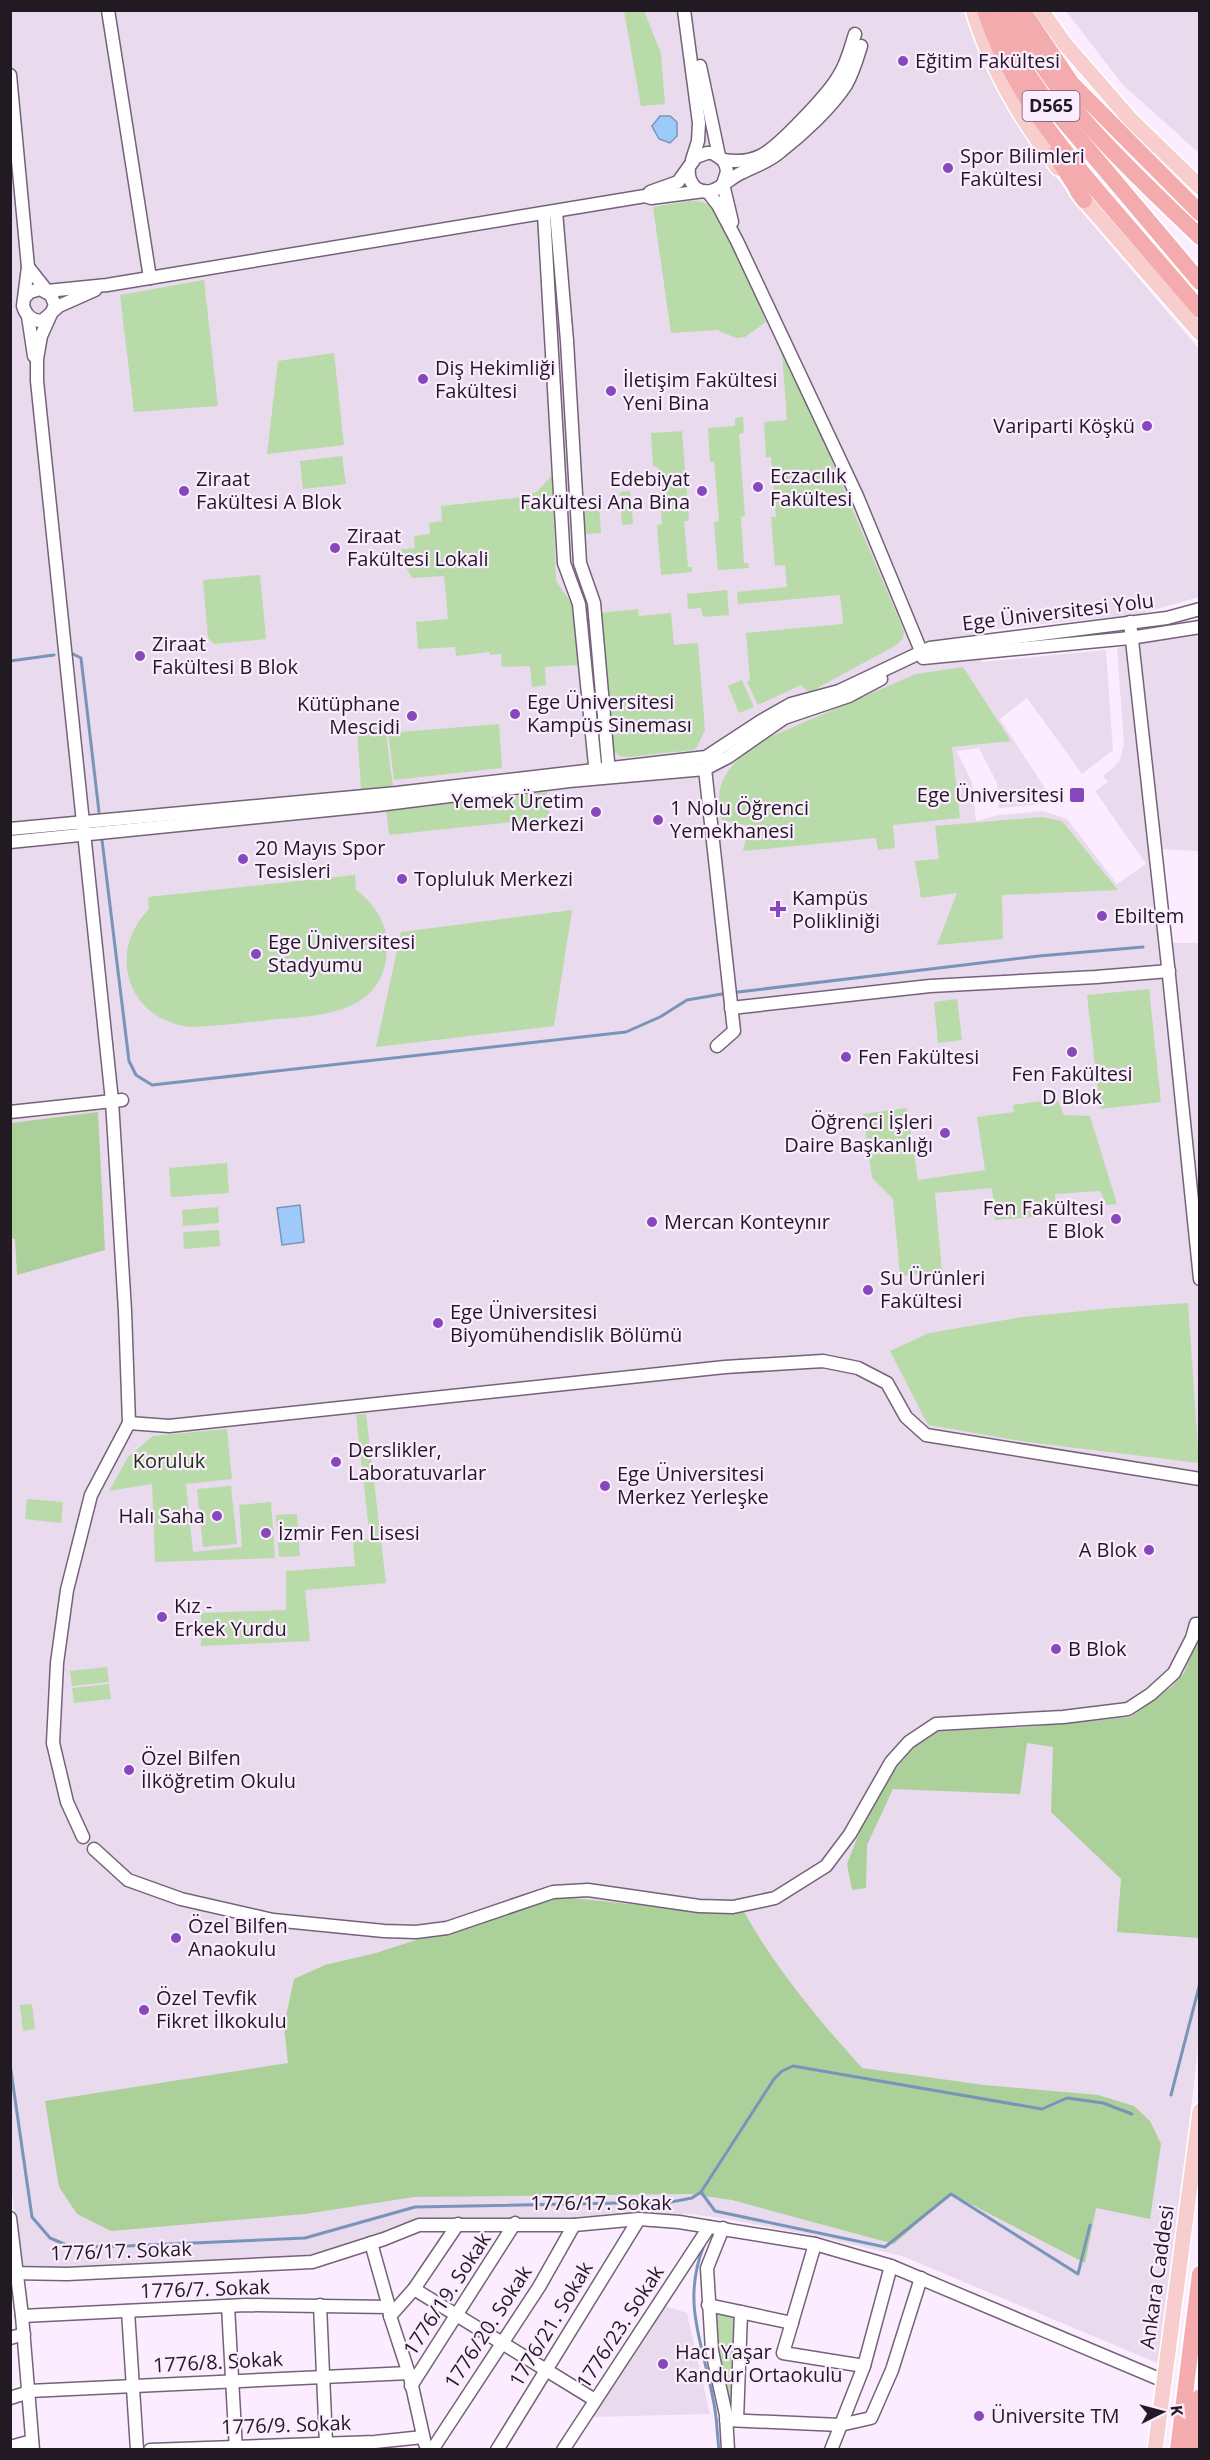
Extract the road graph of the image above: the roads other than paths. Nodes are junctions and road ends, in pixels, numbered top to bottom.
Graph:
1 (108, 10) edge
2 (684, 10) edge
3 (690, 10) edge
4 (974, 10) edge
5 (985, 10) edge
6 (996, 10) edge
7 (1012, 10) edge
8 (1022, 10) edge
9 (1041, 10) edge
10 (855, 34) dead end
11 (861, 46) dead end
12 (1011, 74) junction
13 (10, 75) edge
14 (721, 158) junction
15 (690, 164) junction
16 (723, 184) junction
17 (1200, 187) edge
18 (706, 192) junction
19 (645, 196) junction
20 (1084, 201) junction
21 (550, 213) junction
22 (1200, 213) edge
23 (1200, 237) edge
24 (737, 241) junction
25 (28, 267) junction
26 (150, 278) junction
27 (1200, 282) edge
28 (107, 285) junction
29 (47, 291) junction
30 (26, 296) junction
31 (1200, 310) edge
32 (28, 316) junction
33 (50, 316) junction
34 (1200, 333) edge
35 (567, 341) junction
36 (552, 342) junction
37 (36, 374) junction
38 (570, 384) junction
39 (555, 385) junction
40 (1200, 609) edge
41 (1130, 622) junction
42 (1200, 627) edge
43 (1130, 638) junction
44 (922, 655) junction
45 (705, 764) junction
46 (609, 772) junction
47 (596, 773) junction
48 (377, 800) junction
49 (84, 821) junction
50 (10, 829) edge
51 (86, 836) junction
52 (10, 842) edge
53 (1168, 971) junction
54 (731, 1008) junction
55 (717, 1046) dead end
56 (117, 1100) junction
57 (10, 1112) edge
58 (1200, 1279) edge
59 (129, 1423) junction
60 (1200, 1479) edge
61 (1200, 1624) edge
62 (83, 1837) dead end
63 (94, 1849) dead end
64 (1200, 2111) edge
65 (11, 2219) edge
66 (639, 2219) junction
67 (515, 2223) junction
68 (458, 2224) junction
69 (574, 2225) junction
70 (709, 2227) junction
71 (723, 2228) junction
72 (371, 2243) junction
73 (815, 2244) junction
74 (891, 2266) junction
75 (13, 2274) edge
76 (1200, 2274) edge
77 (921, 2278) junction
78 (414, 2289) junction
79 (320, 2305) junction
80 (708, 2305) junction
81 (228, 2306) junction
82 (128, 2311) junction
83 (390, 2312) junction
84 (741, 2312) junction
85 (457, 2314) junction
86 (22, 2316) junction
87 (792, 2323) junction
88 (24, 2334) junction
89 (10, 2338) edge
90 (502, 2343) junction
91 (864, 2366) junction
92 (546, 2371) junction
93 (409, 2373) junction
94 (323, 2377) junction
95 (232, 2381) junction
96 (1164, 2381) junction
97 (133, 2386) junction
98 (411, 2386) junction
99 (29, 2392) junction
100 (1200, 2397) edge
101 (10, 2398) edge
102 (595, 2400) junction
103 (732, 2420) junction
104 (840, 2425) junction
105 (326, 2443) junction
106 (424, 2443) edge
107 (32, 2445) edge
108 (10, 2447) edge
109 (236, 2447) edge
110 (137, 2450) edge
111 (150, 2450) edge
112 (432, 2450) edge
113 (497, 2450) edge
114 (563, 2450) edge
115 (728, 2450) edge
116 (831, 2450) edge
117 (1155, 2450) edge
118 (1178, 2450) edge
119 (1193, 2450) edge

1 - 26 street
2 - 15 street
3 - 14 street
4 - 20 main road
5 - 12 highway
6 - 27 highway, D565
7 - 23 highway
8 - 22 highway, D565
9 - 17 main road
10 - 14 street
11 - 16 street
12 - 20 highway
12 - 31 highway
13 - 25 street
14 - 15 street
14 - 16 street
15 - 18 street
15 - 19 street
16 - 18 street
16 - 24 street
18 - 19 street
18 - 24 street
19 - 21 street
20 - 34 main road
21 - 26 street
21 - 35 street
21 - 36 street
24 - 44 street
25 - 29 street
25 - 30 street
26 - 28 street
28 - 29 street
28 - 33 street
29 - 30 street
29 - 33 street
30 - 32 street
32 - 33 street
32 - 37 street
33 - 37 street
35 - 36 street
35 - 38 street
36 - 39 street
37 - 49 street
38 - 39 street
38 - 46 street
39 - 47 street
40 - 41 street, Ege Üniversitesi Yolu
41 - 43 street
41 - 44 street, Ege Üniversitesi Yolu
42 - 43 street, Ege Üniversitesi Yolu
43 - 44 street, Ege Üniversitesi Yolu
43 - 53 street
44 - 45 street
45 - 46 street
45 - 54 street
46 - 47 street
47 - 48 street
48 - 49 street
48 - 51 street
49 - 50 street
49 - 51 street
51 - 52 street
51 - 56 street
53 - 54 street
53 - 58 street
54 - 55 street
56 - 57 street
56 - 59 street
59 - 60 street
59 - 62 street
61 - 63 street
64 - 96 main road, Ankara Caddesi
65 - 75 street
66 - 69 street, 1776/17. Sokak
66 - 70 street, 1776/17. Sokak
66 - 92 street, 1776/21. Sokak
67 - 68 street, 1776/17. Sokak
67 - 69 street, 1776/17. Sokak
67 - 85 street, 1776/19. Sokak
68 - 72 street, 1776/17. Sokak
68 - 78 street
69 - 90 street, 1776/20. Sokak
70 - 71 street, 1776/17. Sokak
70 - 102 street, 1776/23. Sokak
71 - 73 street, 1776/17. Sokak
71 - 80 street
72 - 75 street, 1776/17. Sokak
72 - 83 street
73 - 74 street, 1776/17. Sokak
73 - 87 street
74 - 77 street, 1776/17. Sokak
74 - 91 street
75 - 86 street
76 - 118 highway
77 - 96 street, 1776/17. Sokak
77 - 104 street
78 - 83 street
78 - 85 street
79 - 81 street, 1776/7. Sokak
79 - 83 street, 1776/7. Sokak
79 - 94 street
80 - 84 street
80 - 103 street
81 - 82 street, 1776/7. Sokak
81 - 95 street
82 - 86 street, 1776/7. Sokak
82 - 97 street
83 - 93 street
84 - 87 street
84 - 103 street
85 - 90 street
85 - 98 street, 1776/19. Sokak
86 - 88 street
87 - 91 street
88 - 89 street
88 - 99 street
90 - 92 street
90 - 112 street, 1776/20. Sokak
91 - 104 street
92 - 102 street
92 - 113 street, 1776/21. Sokak
93 - 94 street, 1776/8. Sokak
93 - 98 street
94 - 95 street, 1776/8. Sokak
94 - 105 street
95 - 97 street, 1776/8. Sokak
95 - 109 street
96 - 117 main road, Ankara Caddesi
97 - 99 street, 1776/8. Sokak
97 - 110 street
98 - 106 street
99 - 101 street, 1776/8. Sokak
99 - 107 street
100 - 119 highway
102 - 114 street, 1776/23. Sokak
103 - 104 street
103 - 115 street
104 - 116 street
105 - 106 street, 1776/9. Sokak
105 - 109 street, 1776/9. Sokak
107 - 108 street
109 - 111 street, 1776/9. Sokak

